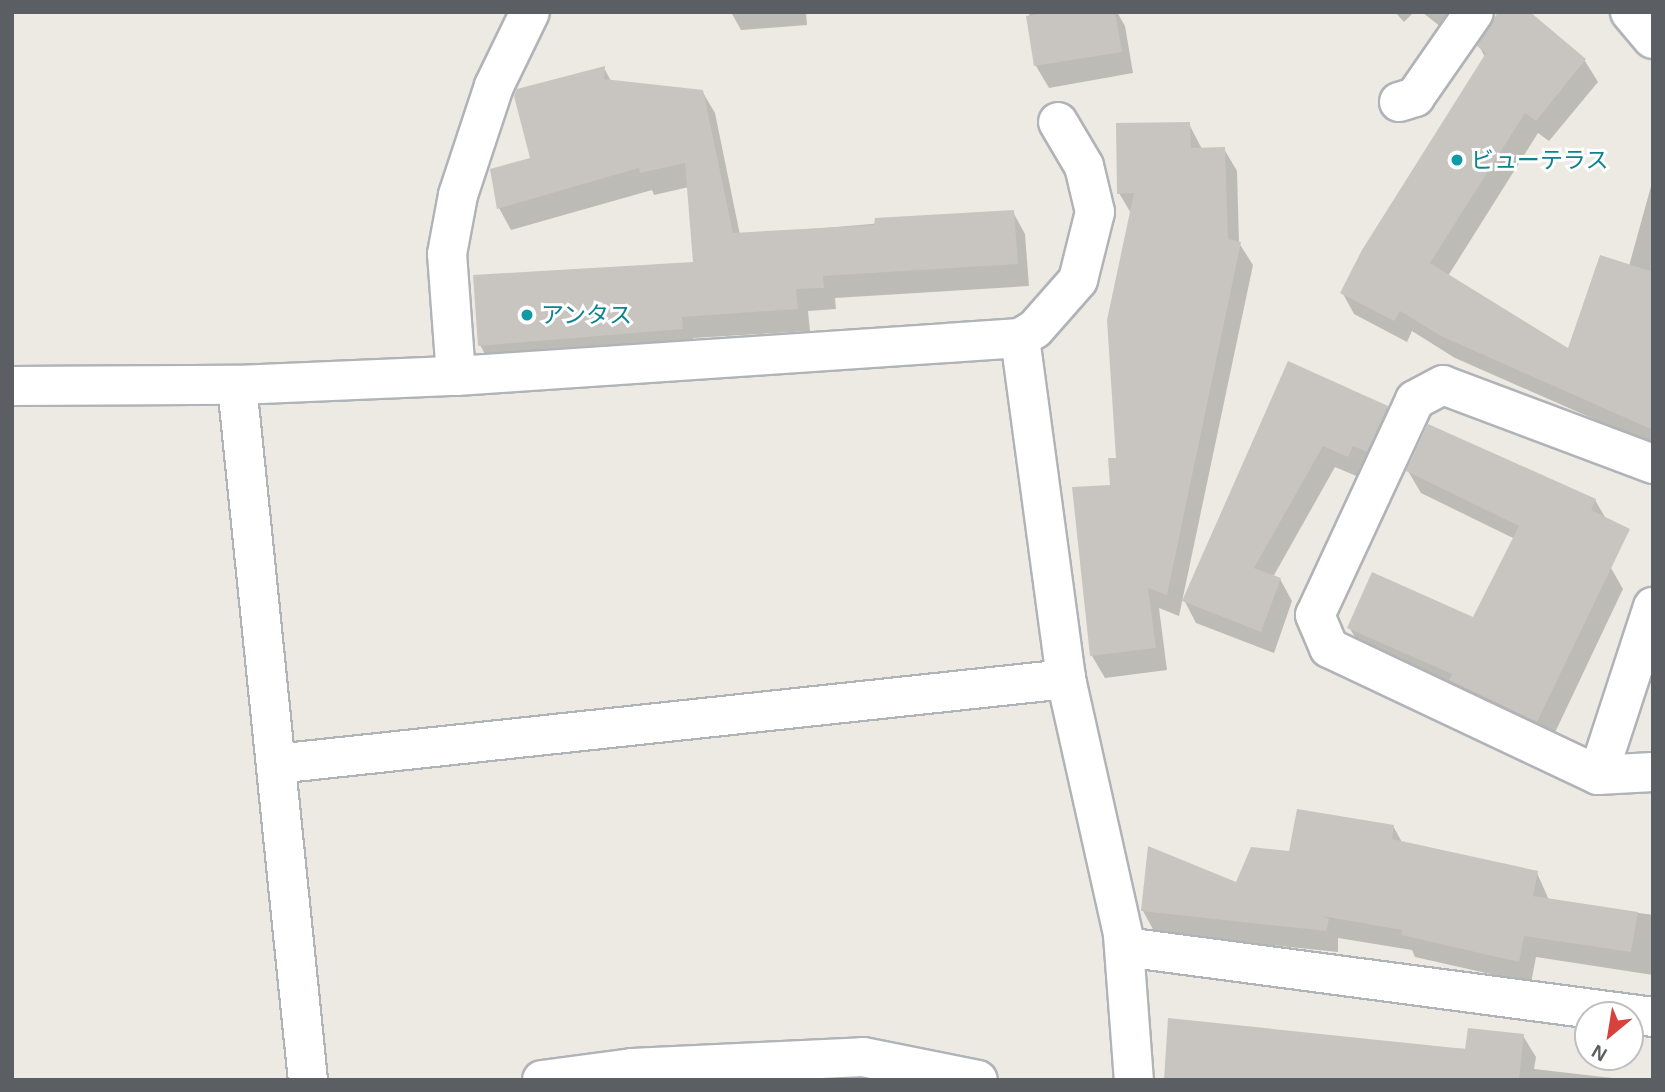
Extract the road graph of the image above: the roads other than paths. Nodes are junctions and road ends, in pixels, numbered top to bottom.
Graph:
1 (530, 12) edge
2 (1474, 12) edge
3 (1630, 12) edge
4 (1653, 39) edge
5 (1399, 102) dead end
6 (1058, 122) dead end
7 (1020, 338) junction
8 (456, 376) junction
9 (237, 385) junction
10 (12, 386) edge
11 (1653, 464) edge
12 (1653, 607) edge
13 (1066, 679) junction
14 (276, 764) junction
15 (1653, 772) edge
16 (1598, 775) junction
17 (1125, 947) junction
18 (1653, 1017) edge
19 (894, 1072) edge
20 (308, 1080) edge
21 (542, 1080) edge
22 (978, 1080) edge
23 (1134, 1080) edge

1 - 8 street
2 - 5 street
3 - 4 street
6 - 7 street
7 - 8 street
7 - 13 street
8 - 9 street
9 - 10 street
9 - 14 street
11 - 16 street
12 - 16 street
13 - 14 street
13 - 17 street
14 - 20 street
15 - 16 street
17 - 18 street
17 - 23 street
19 - 21 street
19 - 22 street

